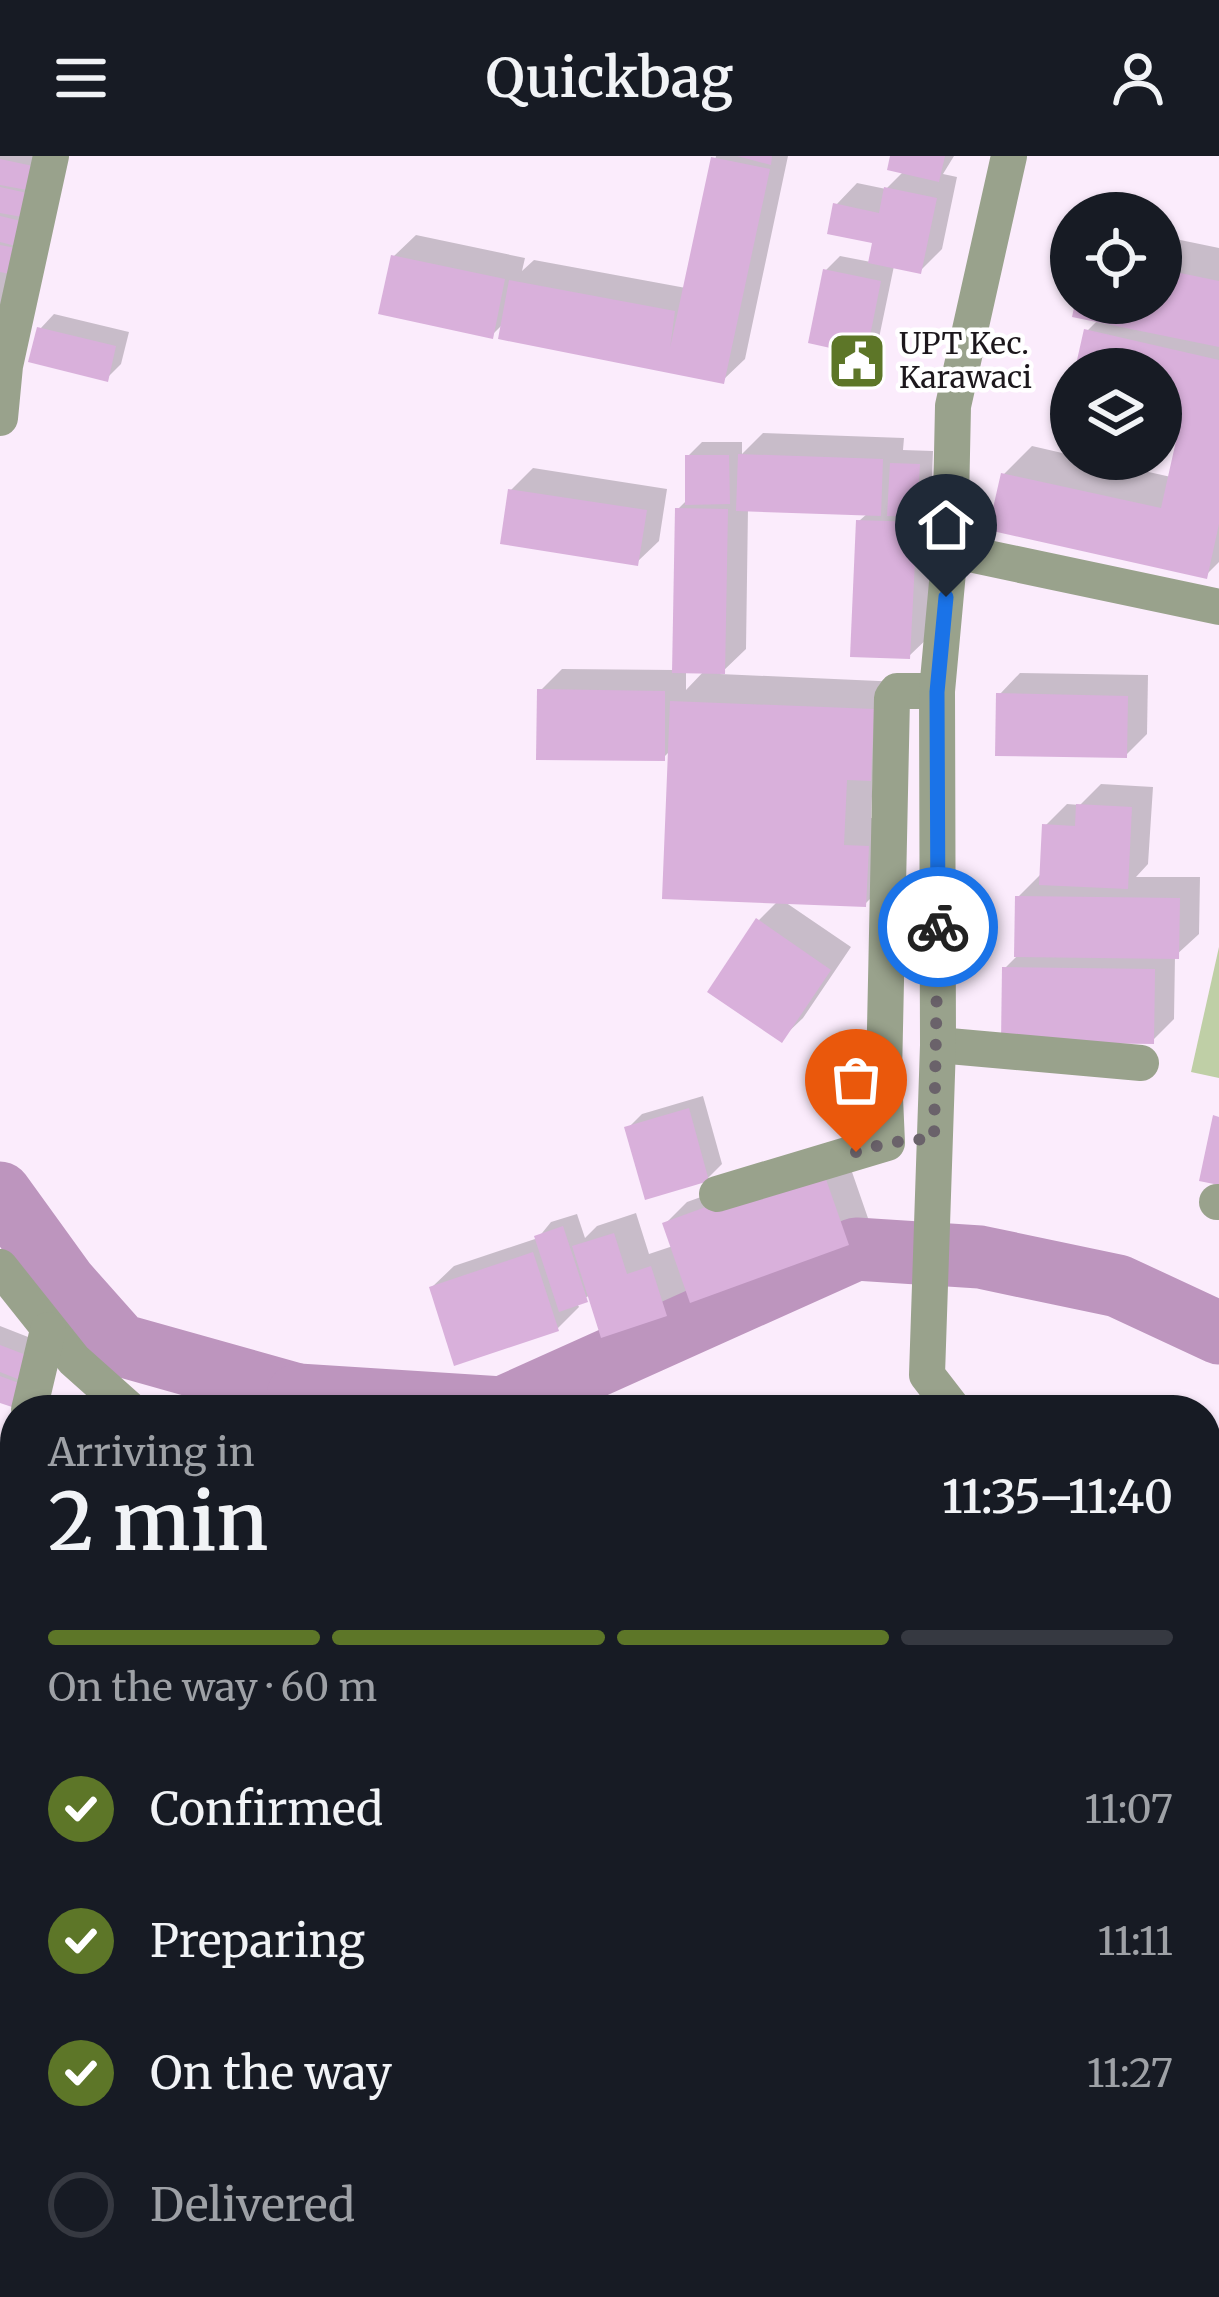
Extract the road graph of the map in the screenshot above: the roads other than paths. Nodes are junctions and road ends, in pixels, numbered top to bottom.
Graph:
1 (51, 156) edge
2 (1009, 156) edge
3 (2, 365) edge
4 (0, 418) edge
5 (950, 550) junction
6 (1219, 607) edge
7 (937, 692) junction
8 (938, 1045) junction
9 (1142, 1063) dead end
10 (934, 1138) junction
11 (887, 1143) junction
12 (717, 1194) dead end
13 (0, 1268) edge
14 (48, 1330) junction
15 (33, 1395) edge
16 (113, 1395) edge
17 (940, 1395) edge

1 - 3 street
2 - 5 street
3 - 4 street
5 - 6 street
5 - 7 street
7 - 8 street
7 - 11 street
8 - 9 street
8 - 10 street
10 - 11 street
10 - 17 street
11 - 12 street
13 - 14 street
14 - 15 street
14 - 16 street

